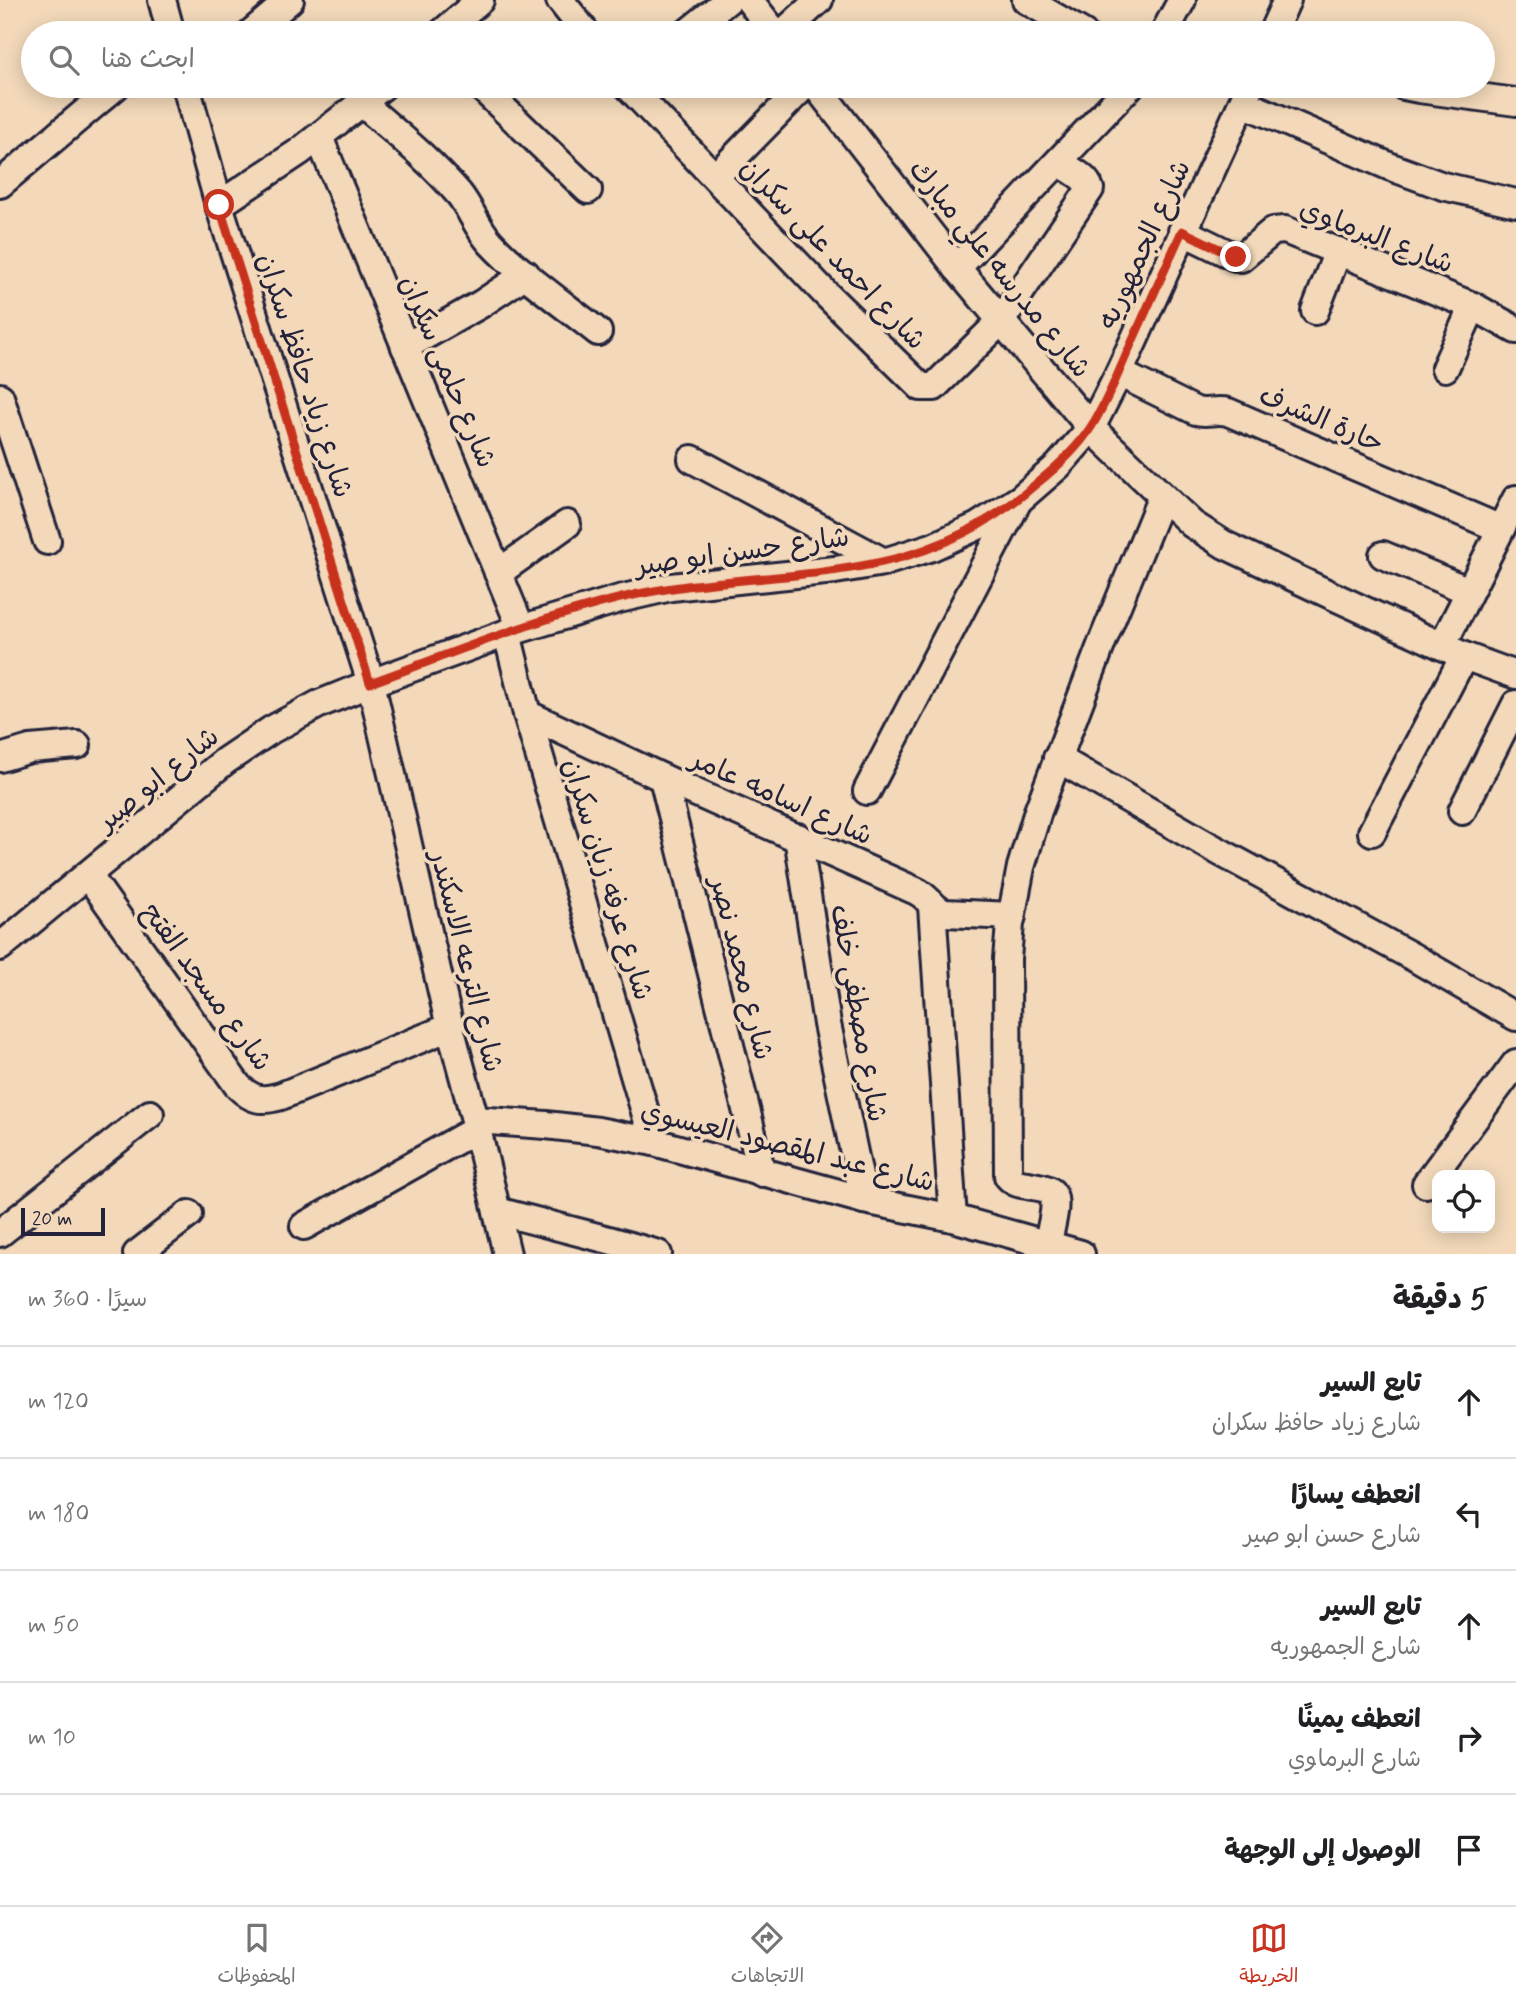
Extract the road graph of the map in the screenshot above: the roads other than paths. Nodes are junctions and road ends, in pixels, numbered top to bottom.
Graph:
1 (162, 0) edge
2 (290, 0) edge
3 (480, 0) edge
4 (560, 0) edge
5 (728, 0) edge
6 (749, 0) edge
7 (819, 0) edge
8 (1026, 0) edge
9 (1182, 0) edge
10 (1287, 0) edge
11 (168, 21) edge
12 (265, 21) edge
13 (456, 21) edge
14 (577, 21) edge
15 (702, 21) edge
16 (766, 21) edge
17 (796, 21) edge
18 (1062, 21) edge
19 (1171, 21) edge
20 (1277, 21) edge
21 (102, 98) edge
22 (190, 98) edge
23 (368, 98) edge
24 (492, 98) edge
25 (639, 98) edge
26 (792, 98) edge
27 (825, 98) edge
28 (1119, 98) edge
29 (1244, 98) edge
30 (1254, 98) edge
31 (1486, 98) edge
32 (1516, 102) edge
33 (362, 103) junction
34 (319, 137) junction
35 (1058, 162) junction
36 (715, 177) junction
37 (0, 184) edge
38 (588, 190) dead end
39 (1516, 203) edge
40 (219, 205) junction
41 (1182, 231) junction
42 (1338, 251) junction
43 (957, 268) junction
44 (526, 274) junction
45 (1473, 306) junction
46 (1315, 311) dead end
47 (1001, 321) junction
48 (1516, 330) edge
49 (598, 332) dead end
50 (405, 347) junction
51 (1446, 368) dead end
52 (1119, 373) junction
53 (0, 397) edge
54 (1091, 428) junction
55 (692, 459) dead end
56 (1162, 496) junction
57 (1020, 499) junction
58 (1516, 499) edge
59 (568, 524) dead end
60 (1501, 529) junction
61 (47, 541) dead end
62 (1384, 555) dead end
63 (884, 562) junction
64 (498, 573) junction
65 (1469, 591) junction
66 (514, 631) junction
67 (1453, 651) junction
68 (1516, 675) edge
69 (370, 683) junction
70 (1516, 704) edge
71 (527, 714) junction
72 (77, 744) dead end
73 (0, 758) edge
74 (1057, 758) junction
75 (663, 778) junction
76 (867, 791) dead end
77 (1462, 811) dead end
78 (1372, 832) dead end
79 (797, 837) junction
80 (88, 875) junction
81 (932, 906) junction
82 (1012, 916) junction
83 (0, 947) edge
84 (1516, 1017) edge
85 (450, 1027) junction
86 (1516, 1063) edge
87 (150, 1114) dead end
88 (476, 1125) junction
89 (654, 1142) junction
90 (762, 1173) junction
91 (1426, 1184) dead end
92 (864, 1200) junction
93 (497, 1211) junction
94 (189, 1214) dead end
95 (953, 1218) junction
96 (304, 1226) dead end
97 (0, 1233) edge
98 (1046, 1245) junction
99 (136, 1254) edge
100 (507, 1254) edge
101 (657, 1254) edge
102 (1081, 1254) edge

1 - 11 street
2 - 12 street
3 - 13 street
4 - 14 street
5 - 15 street
6 - 16 street
7 - 17 street
8 - 18 street
9 - 19 street
10 - 20 street
21 - 37 street
22 - 40 street, شارع زياد حافظ سكران
23 - 33 street
24 - 38 street
25 - 36 street, شارع احمد على سكران
26 - 36 street
27 - 43 street, شارع مدرسه علي مبارك
28 - 35 street
29 - 41 street, شارع الجمهوريه
30 - 39 street
31 - 32 street
33 - 34 street
33 - 44 street
34 - 40 street
34 - 50 street, شارع حلمى سكران
35 - 43 street
35 - 47 street, شارع احمد على سكران
36 - 47 street, شارع احمد على سكران
40 - 69 street, شارع زياد حافظ سكران
41 - 42 street, شارع البرماوي
41 - 52 street, شارع الجمهوريه
42 - 45 street, شارع البرماوي
42 - 46 street
43 - 47 street, شارع مدرسه علي مبارك
44 - 49 street
44 - 50 street
45 - 48 street, شارع البرماوي
45 - 51 street
47 - 54 street, شارع مدرسه علي مبارك
50 - 64 street, شارع حلمى سكران
52 - 54 street, شارع الجمهوريه
52 - 60 street, حارة الشرف
53 - 61 street
54 - 56 street, شارع مدرسه علي مبارك
54 - 57 street, شارع حسن ابو صير
55 - 63 street
56 - 67 street, شارع مدرسه علي مبارك
56 - 74 street
57 - 63 street, شارع حسن ابو صير
57 - 76 street
58 - 60 street
59 - 64 street
60 - 65 street
62 - 65 street
63 - 66 street, شارع حسن ابو صير
64 - 66 street, شارع حلمى سكران
65 - 67 street
66 - 69 street, شارع حسن ابو صير
66 - 71 street, شارع عرفه زيان سكران
67 - 68 street, شارع مدرسه علي مبارك
67 - 78 street
69 - 80 street, شارع ابو صير
69 - 85 street, شارع الترعه الاسكندر
70 - 77 street
71 - 75 street, شارع اسامه عامر
71 - 89 street, شارع عرفه زيان سكران
72 - 73 street
74 - 82 street
74 - 84 street
75 - 79 street, شارع اسامه عامر
75 - 90 street, شارع محمد نصر
79 - 81 street, شارع اسامه عامر
79 - 92 street, شارع مصطفى خلف
80 - 83 street, شارع ابو صير
80 - 85 street, شارع مسجد الفتح
81 - 82 street, شارع اسامه عامر
81 - 95 street
82 - 98 street
85 - 88 street, شارع الترعه الاسكندر
86 - 91 street
87 - 97 street
88 - 89 street, شارع عبد المقصود العيسوي
88 - 93 street, شارع الترعه الاسكندر
88 - 96 street
89 - 90 street, شارع عبد المقصود العيسوي
90 - 92 street, شارع عبد المقصود العيسوي
92 - 95 street, شارع عبد المقصود العيسوي
93 - 100 street, شارع الترعه الاسكندر
93 - 101 street
94 - 99 street
95 - 98 street, شارع عبد المقصود العيسوي
98 - 102 street, شارع عبد المقصود العيسوي

